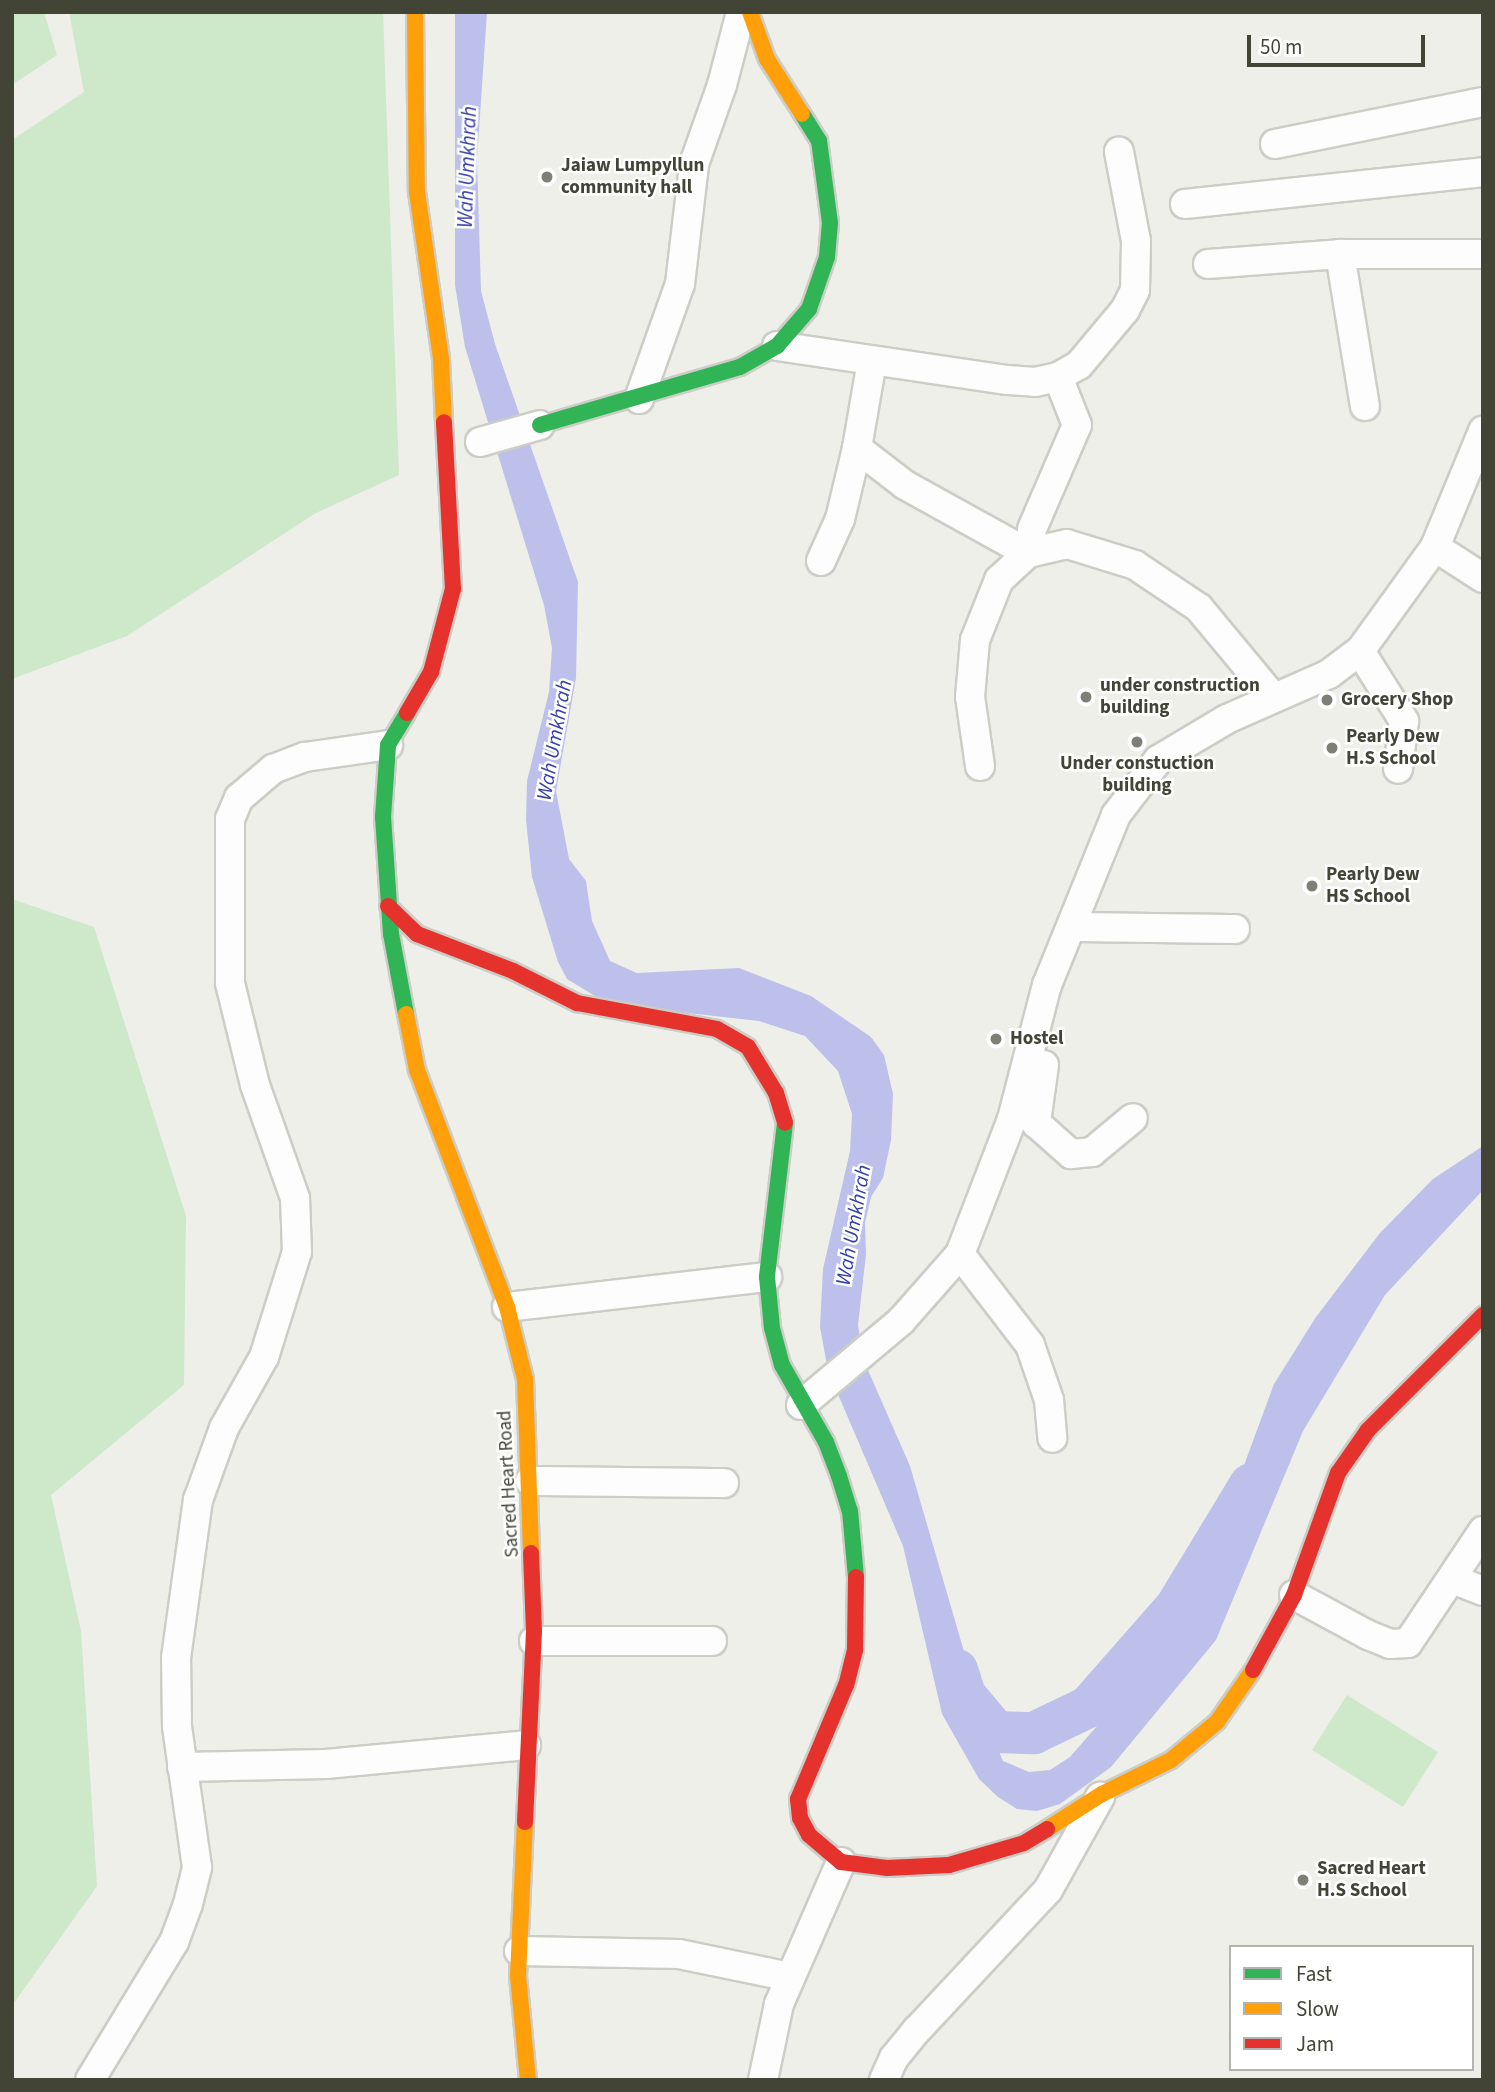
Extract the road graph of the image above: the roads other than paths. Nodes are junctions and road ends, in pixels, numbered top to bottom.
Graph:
1 (415, 12) edge
2 (741, 12) edge
3 (750, 12) edge
4 (1483, 102) edge
5 (1275, 144) dead end
6 (1119, 152) dead end
7 (1483, 172) edge
8 (1185, 204) dead end
9 (1340, 254) junction
10 (1483, 254) edge
11 (1208, 264) dead end
12 (777, 346) junction
13 (872, 360) junction
14 (1058, 377) junction
15 (639, 399) junction
16 (1365, 406) dead end
17 (540, 425) joint
18 (1483, 431) edge
19 (857, 448) junction
20 (464, 451) junction
21 (1030, 541) junction
22 (1435, 547) junction
23 (821, 561) dead end
24 (1483, 578) edge
25 (1360, 651) junction
26 (1272, 696) junction
27 (387, 745) junction
28 (980, 765) dead end
29 (1398, 769) dead end
30 (388, 906) junction
31 (1073, 927) junction
32 (1235, 929) dead end
33 (1034, 1034) junction
34 (1133, 1118) dead end
35 (960, 1254) junction
36 (768, 1277) junction
37 (507, 1307) junction
38 (1483, 1315) edge
39 (801, 1405) junction
40 (1052, 1438) dead end
41 (530, 1481) junction
42 (724, 1483) dead end
43 (1483, 1531) edge
44 (1451, 1578) junction
45 (1483, 1591) edge
46 (1294, 1595) junction
47 (712, 1641) dead end
48 (534, 1642) junction
49 (527, 1745) junction
50 (182, 1767) junction
51 (1102, 1794) junction
52 (841, 1861) junction
53 (519, 1951) junction
54 (790, 1977) junction
55 (90, 2080) edge
56 (528, 2080) edge
57 (763, 2080) edge
58 (884, 2080) edge

1 - 20 street
2 - 15 street
3 - 12 street
4 - 5 street
6 - 14 street
7 - 8 street
9 - 10 street
9 - 11 street
9 - 16 street
12 - 13 street
12 - 15 street
13 - 14 street
13 - 19 street
14 - 21 street
15 - 17 street
17 - 20 street
18 - 22 street
19 - 21 street
19 - 23 street
20 - 27 street
21 - 26 street
21 - 28 street
22 - 24 street
22 - 25 street
25 - 26 street
25 - 29 street
26 - 31 street
27 - 30 street, Sacred Heart Road
27 - 50 street
30 - 36 street
30 - 37 street, Sacred Heart Road
31 - 32 street
31 - 33 street
33 - 34 street
33 - 35 street
35 - 39 street
35 - 40 street
36 - 37 street
36 - 39 street
37 - 41 street, Sacred Heart Road
38 - 46 street
39 - 52 street
41 - 42 street
41 - 48 street, Sacred Heart Road
43 - 44 street
44 - 45 street
44 - 46 street
46 - 51 street
47 - 48 street
48 - 49 street, Sacred Heart Road
49 - 50 street
49 - 53 street, Sacred Heart Road
50 - 55 street
51 - 52 street
51 - 58 street
52 - 54 street
53 - 54 street
53 - 56 street, Sacred Heart Road
54 - 57 street

